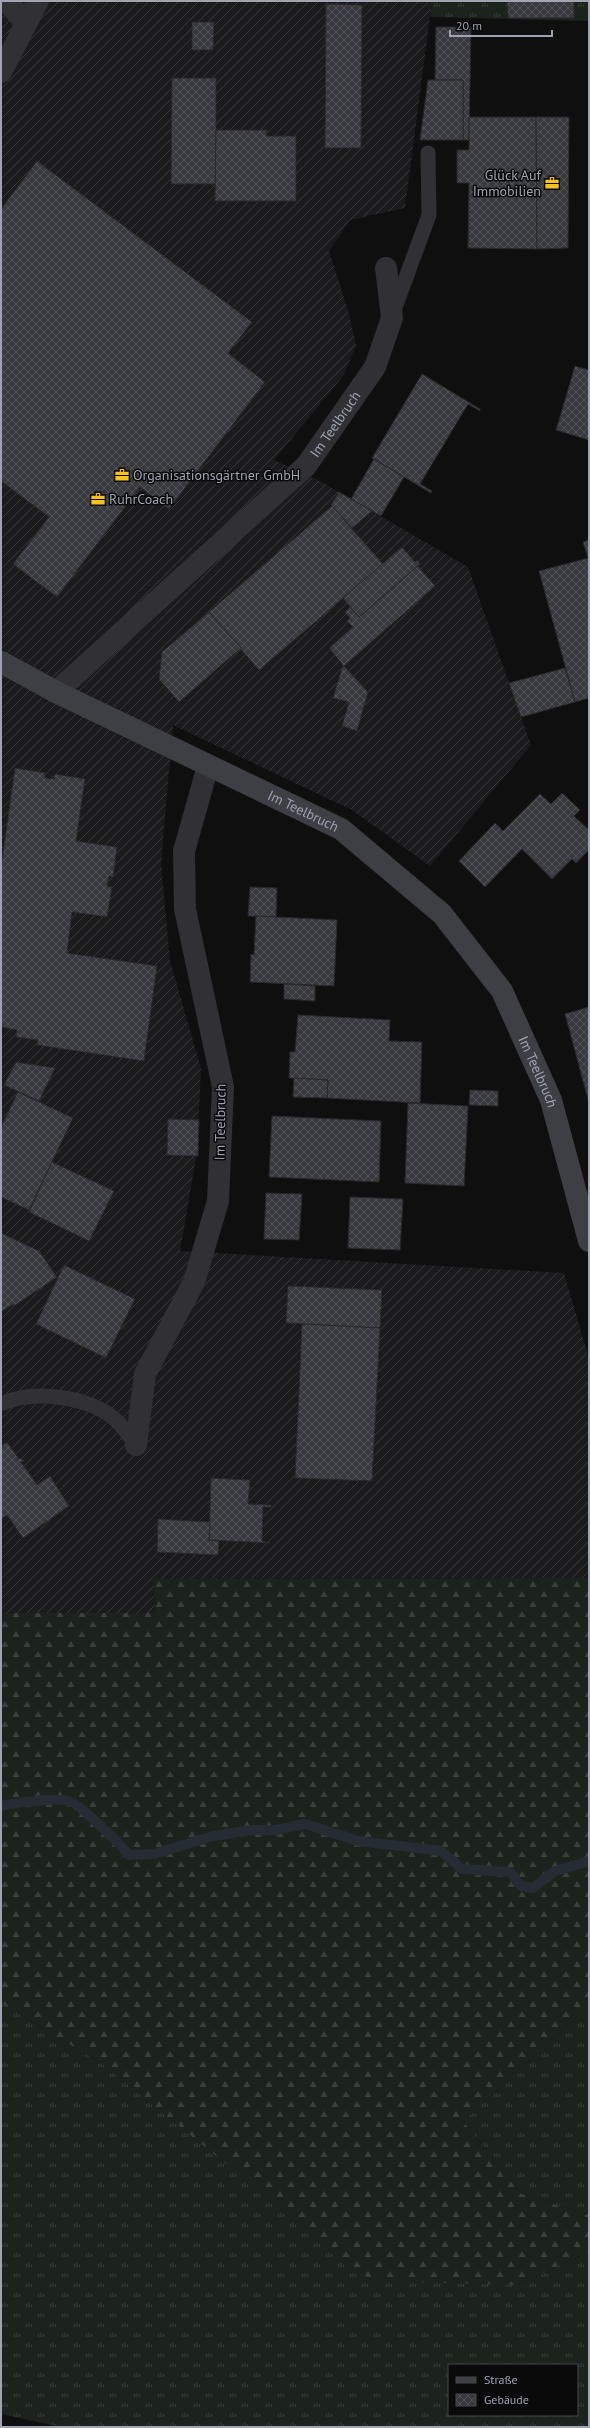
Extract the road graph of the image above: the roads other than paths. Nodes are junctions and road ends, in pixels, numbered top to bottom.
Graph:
1 (7, 1) edge
2 (38, 1) edge
3 (26, 24) junction
4 (1, 72) edge
5 (428, 153) dead end
6 (386, 268) dead end
7 (392, 318) junction
8 (1, 662) edge
9 (56, 692) junction
10 (208, 766) junction
11 (589, 1241) edge
12 (1, 1404) edge
13 (136, 1445) joint

1 - 3 street
2 - 3 street
3 - 4 street
5 - 7 lane
6 - 7 street, Im Teelbruch
7 - 9 street, Im Teelbruch
8 - 9 street, Im Teelbruch
9 - 10 street, Im Teelbruch
10 - 11 street, Im Teelbruch
10 - 13 street, Im Teelbruch
12 - 13 lane

